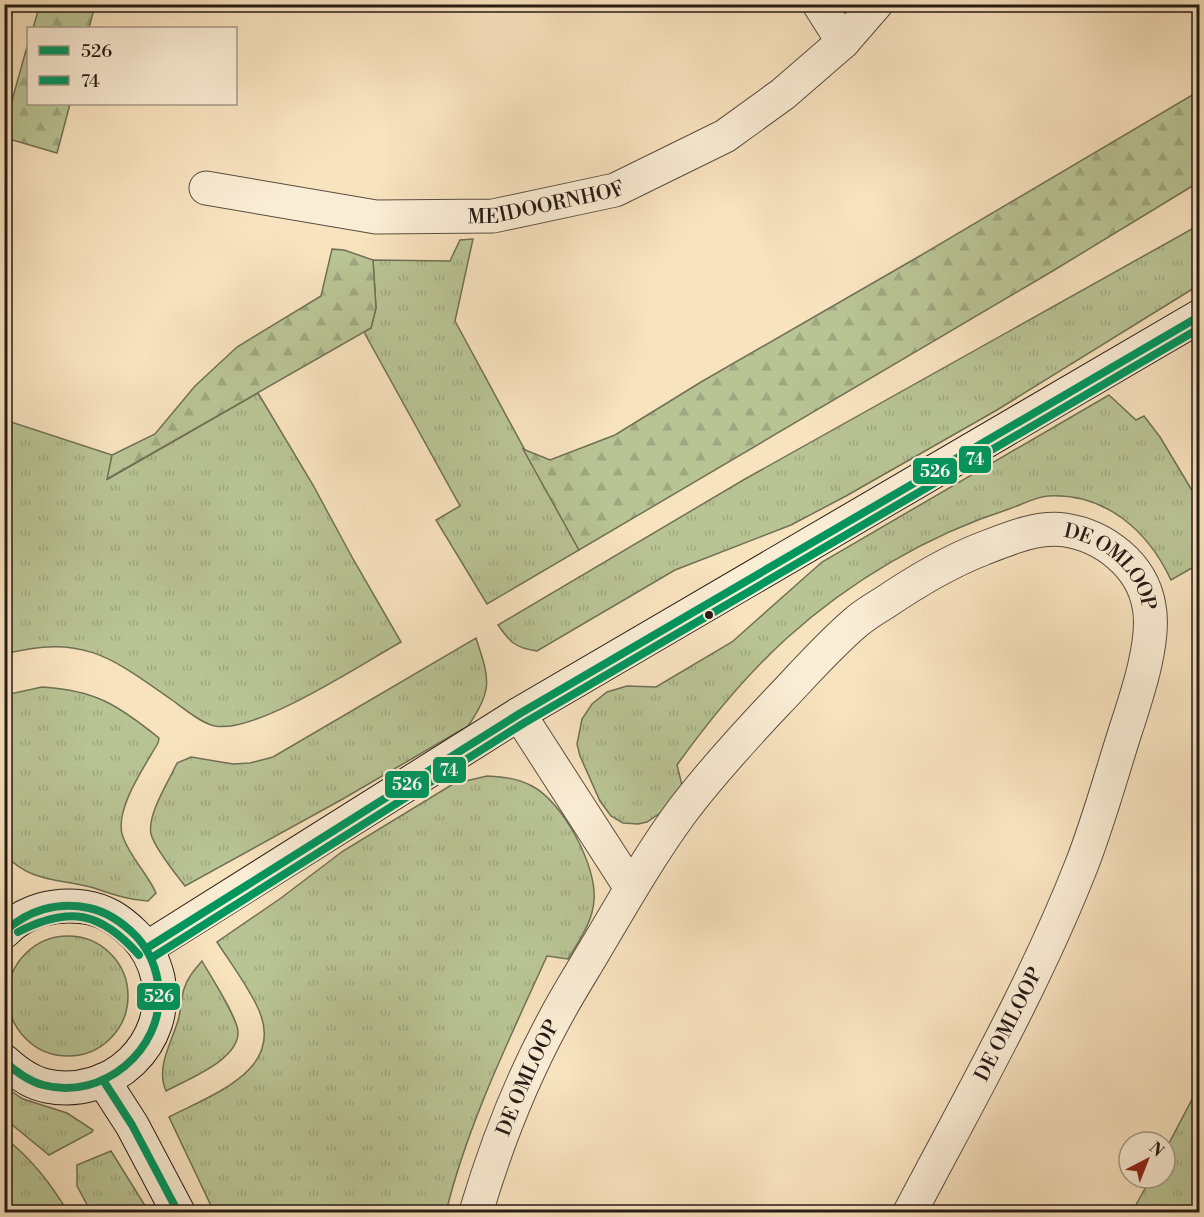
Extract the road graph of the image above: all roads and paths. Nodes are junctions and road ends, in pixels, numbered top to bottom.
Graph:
1 (819, 4) edge
2 (876, 4) edge
3 (843, 42) junction
4 (206, 188) dead end
5 (1200, 316) edge
6 (519, 714) junction
7 (631, 888) junction
8 (7, 922) edge
9 (147, 948) junction
10 (4, 1061) edge
11 (103, 1080) junction
12 (178, 1212) edge
13 (476, 1212) edge
14 (910, 1212) edge

1 - 3 street
2 - 3 street, MEIDOORNHOF
3 - 4 street, MEIDOORNHOF
5 - 6 street
6 - 7 street
6 - 9 street
7 - 13 street, DE OMLOOP
7 - 14 street, DE OMLOOP
8 - 9 street
9 - 11 street
10 - 11 street
11 - 12 street

